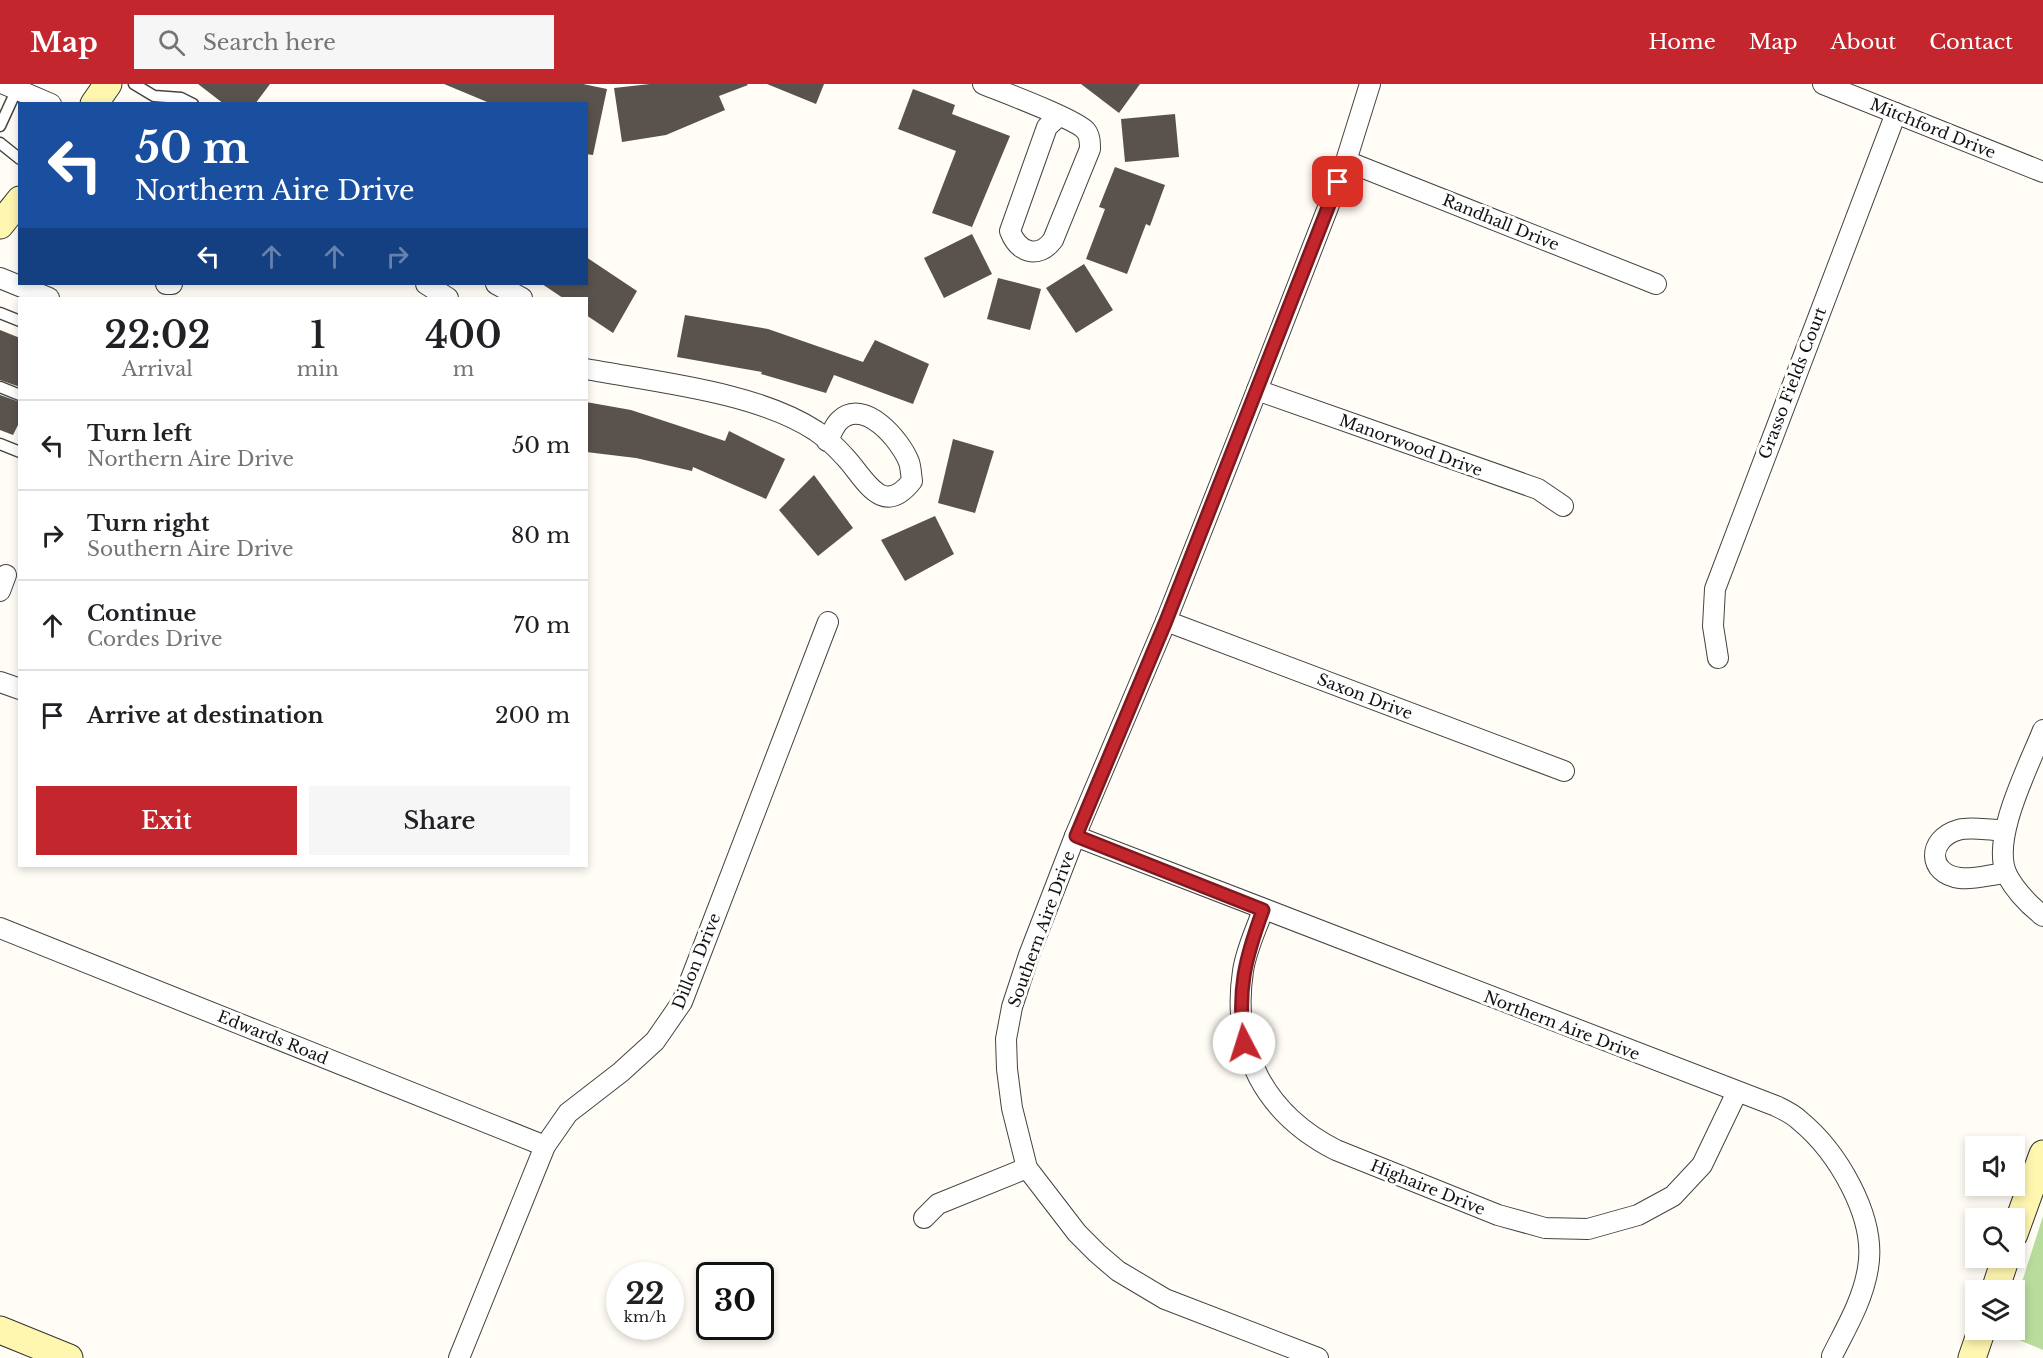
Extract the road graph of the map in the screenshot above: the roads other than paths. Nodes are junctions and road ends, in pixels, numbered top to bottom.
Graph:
1 (108, 84) edge
2 (134, 84) edge
3 (983, 84) edge
4 (1370, 84) edge
5 (1823, 84) edge
6 (10, 87) edge
7 (46, 102) edge
8 (95, 102) edge
9 (188, 102) edge
10 (1896, 113) junction
11 (1059, 116) junction
12 (0, 126) edge
13 (0, 143) edge
14 (18, 157) edge
15 (1346, 161) junction
16 (2043, 172) edge
17 (0, 278) edge
18 (1656, 284) dead end
19 (428, 285) edge
20 (498, 285) edge
21 (47, 297) edge
22 (446, 297) edge
23 (520, 297) edge
24 (0, 313) edge
25 (18, 320) edge
26 (588, 369) edge
27 (0, 387) edge
28 (1257, 390) junction
29 (18, 394) edge
30 (827, 441) junction
31 (0, 444) edge
32 (18, 451) edge
33 (1563, 506) dead end
34 (1166, 621) junction
35 (828, 622) dead end
36 (1718, 658) dead end
37 (0, 682) edge
38 (18, 688) edge
39 (2043, 730) edge
40 (1564, 771) dead end
41 (2004, 830) junction
42 (1076, 836) junction
43 (2006, 873) junction
44 (1263, 910) junction
45 (2043, 916) edge
46 (0, 928) edge
47 (1737, 1092) junction
48 (545, 1146) junction
49 (2043, 1154) edge
50 (1028, 1168) junction
51 (2023, 1208) edge
52 (924, 1218) dead end
53 (0, 1330) edge
54 (1978, 1340) edge
55 (1832, 1357) edge
56 (69, 1358) edge
57 (459, 1358) edge
58 (1318, 1358) edge
59 (1972, 1358) edge

1 - 8 main road
2 - 9 lane
3 - 11 street
4 - 15 street, Southern Aire Drive
5 - 10 street, Mitchford Drive
6 - 7 street
6 - 12 lane
10 - 16 street, Mitchford Drive
10 - 36 street, Grasso Fields Court
11 - 11 street
13 - 14 lane
15 - 18 street, Randhall Drive
15 - 28 street, Southern Aire Drive
17 - 21 street
19 - 22 street
20 - 23 street
24 - 25 lane
26 - 30 street
27 - 29 lane
28 - 33 street, Manorwood Drive
28 - 34 street, Southern Aire Drive
30 - 30 street
31 - 32 lane
34 - 40 street, Saxon Drive
34 - 42 street, Southern Aire Drive
35 - 48 street, Dillon Drive
37 - 38 street
39 - 41 street
41 - 43 street
41 - 43 street
42 - 44 street, Northern Aire Drive
42 - 50 street, Southern Aire Drive
43 - 45 street
44 - 47 street, Northern Aire Drive
44 - 47 street, Highaire Drive
46 - 48 street, Edwards Road
47 - 55 street, Northern Aire Drive
48 - 57 street, Dillon Drive
49 - 51 main road
50 - 52 street
50 - 58 street, Southern Aire Drive
53 - 56 main road
54 - 59 main road

